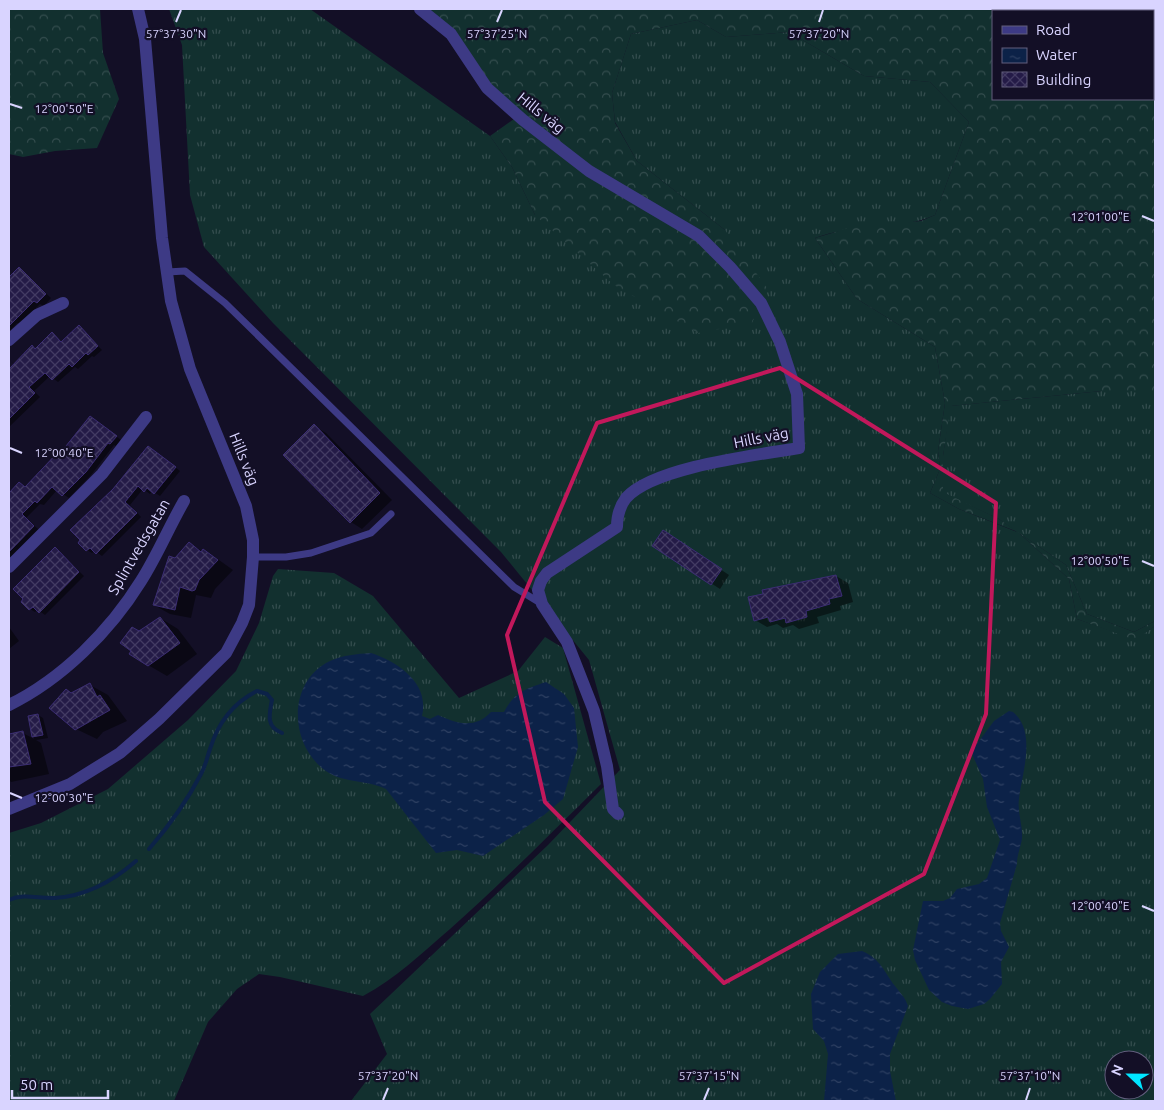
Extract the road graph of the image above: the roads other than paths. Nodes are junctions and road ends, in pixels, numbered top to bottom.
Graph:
1 (138, 9) edge
2 (420, 9) edge
3 (168, 272) junction
4 (63, 303) dead end
5 (9, 340) edge
6 (146, 417) dead end
7 (184, 501) dead end
8 (391, 514) dead end
9 (254, 557) junction
10 (9, 567) edge
11 (542, 604) junction
12 (9, 705) edge
13 (9, 809) edge
14 (618, 814) dead end

1 - 3 street, Hills väg
2 - 11 street, Hills väg
3 - 9 street, Hills väg
3 - 11 lane
4 - 5 street
6 - 10 street
7 - 12 street, Splintvedsgatan
8 - 9 lane
9 - 13 street, Hills väg
11 - 14 street

